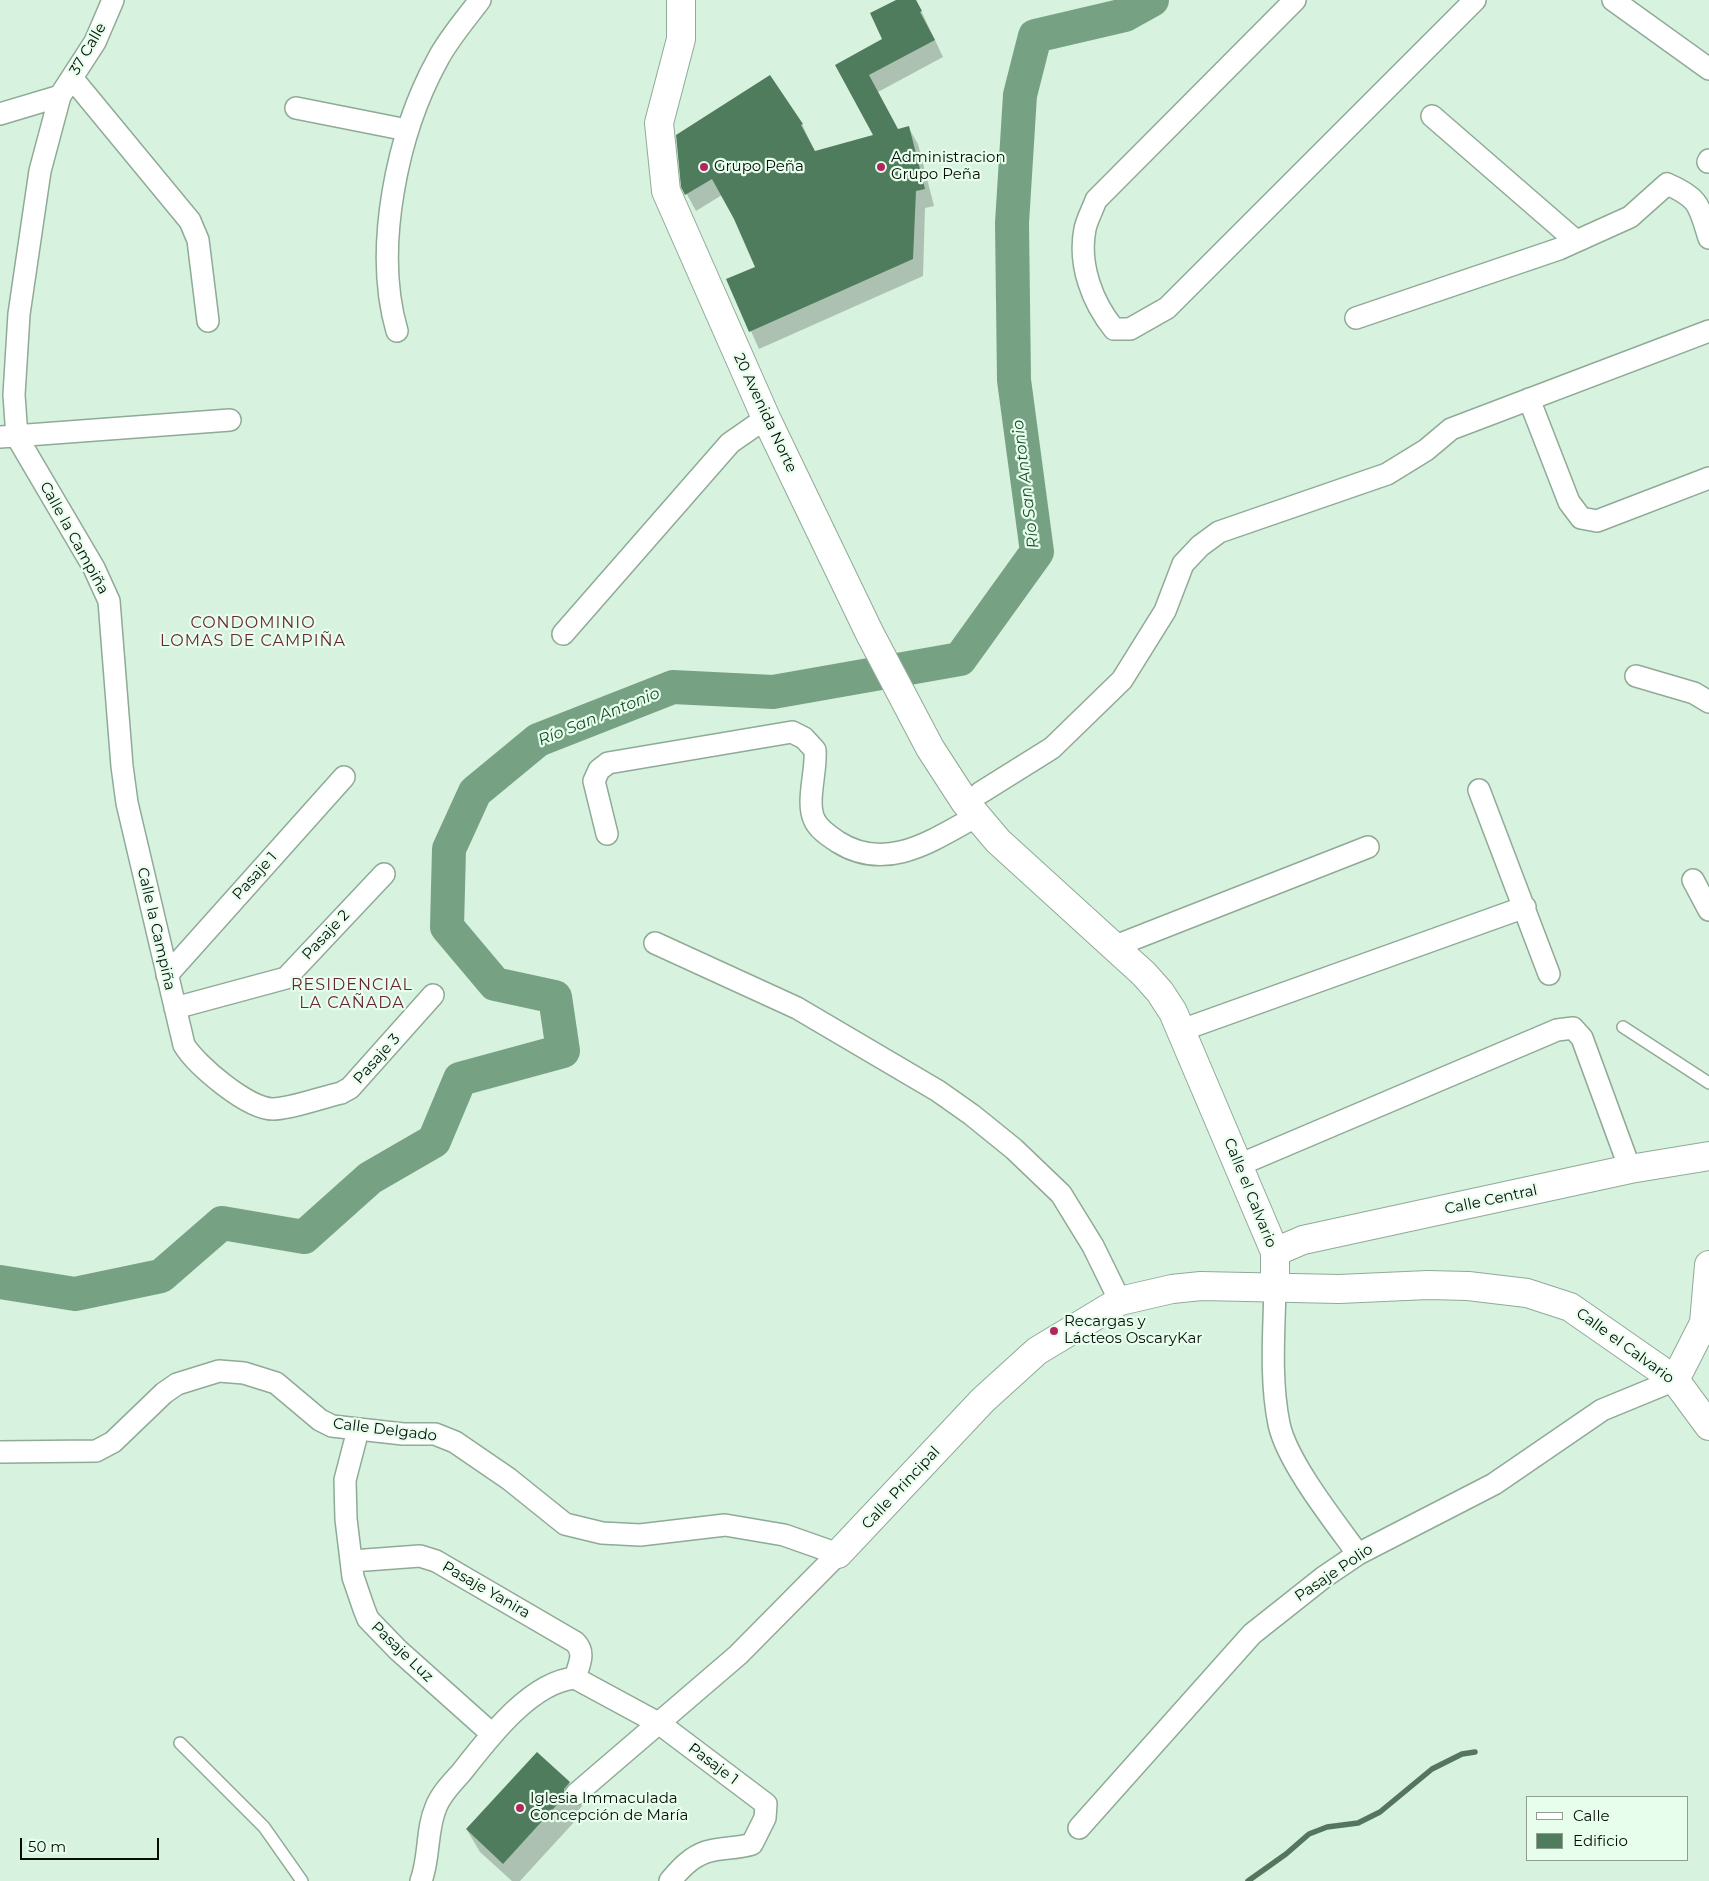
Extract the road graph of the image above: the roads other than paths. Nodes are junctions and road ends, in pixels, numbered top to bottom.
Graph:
1 (113, 0) edge
2 (480, 0) edge
3 (681, 0) edge
4 (1295, 0) edge
5 (1475, 0) edge
6 (1613, 0) edge
7 (1709, 69) edge
8 (72, 78) junction
9 (60, 96) junction
10 (296, 108) dead end
11 (0, 114) edge
12 (1432, 116) dead end
13 (407, 130) junction
14 (1709, 238) edge
15 (1576, 241) junction
16 (1356, 318) dead end
17 (208, 321) dead end
18 (1709, 331) edge
19 (397, 332) dead end
20 (1529, 399) junction
21 (766, 418) junction
22 (230, 420) dead end
23 (8, 437) edge
24 (1709, 478) edge
25 (563, 634) dead end
26 (1636, 676) dead end
27 (1709, 702) edge
28 (344, 777) dead end
29 (1480, 790) dead end
30 (974, 804) junction
31 (607, 834) dead end
32 (1368, 847) dead end
33 (384, 874) dead end
34 (1693, 880) dead end
35 (1525, 906) junction
36 (1709, 910) edge
37 (655, 943) dead end
38 (1113, 947) junction
39 (1549, 974) dead end
40 (167, 975) junction
41 (433, 996) dead end
42 (174, 1008) junction
43 (1623, 1027) dead end
44 (1182, 1030) junction
45 (1709, 1083) edge
46 (250, 1102) joint
47 (1709, 1156) edge
48 (1239, 1165) junction
49 (1630, 1169) junction
50 (1275, 1252) junction
51 (1709, 1264) edge
52 (1275, 1288) junction
53 (1120, 1301) junction
54 (1675, 1380) junction
55 (1709, 1426) edge
56 (358, 1430) junction
57 (0, 1452) edge
58 (838, 1554) junction
59 (1358, 1554) junction
60 (352, 1561) junction
61 (575, 1678) junction
62 (660, 1724) junction
63 (492, 1734) junction
64 (180, 1742) dead end
65 (576, 1794) dead end
66 (1078, 1828) dead end
67 (302, 1881) edge
68 (421, 1881) edge
69 (670, 1881) edge

1 - 8 street, 37 Calle
2 - 13 street
3 - 21 street, 20 Avenida Norte
4 - 5 street
6 - 7 street
8 - 9 street, 37 Calle
8 - 17 street
9 - 11 street
9 - 23 street, Calle la Campiña
10 - 13 street
12 - 15 street
13 - 19 street
14 - 15 street
15 - 16 street
18 - 20 street
20 - 24 street
20 - 30 street
21 - 25 street
21 - 30 street, 20 Avenida Norte
22 - 23 street
23 - 40 street, Calle la Campiña
26 - 27 street
28 - 40 street, Pasaje 1
29 - 35 street
30 - 31 street
30 - 38 street, Calle el Calvario
32 - 38 street
33 - 42 street, Pasaje 2
34 - 36 street
35 - 39 street
35 - 44 street
37 - 53 street
38 - 44 street, Calle el Calvario
40 - 42 street, Calle la Campiña
41 - 46 street, Pasaje 3
42 - 46 street, Calle la Campiña
43 - 45 lane
44 - 48 street, Calle el Calvario
47 - 49 street, Calle Central
48 - 49 street
48 - 50 street, Calle el Calvario
49 - 50 street, Calle Central
50 - 52 street, Calle el Calvario
51 - 54 street
52 - 53 street, Calle Principal
52 - 54 street, Calle el Calvario
52 - 59 street
53 - 58 street, Calle Principal
54 - 55 street, Calle el Calvario
54 - 59 street, Pasaje Polio
56 - 57 street, Calle Delgado
56 - 58 street, Calle Delgado
56 - 60 street, Pasaje Luz
58 - 62 street, Calle Principal
59 - 66 street, Pasaje Polio
60 - 61 street, Pasaje Yanira
60 - 63 street, Pasaje Luz
61 - 62 street, Pasaje 1
61 - 63 street
62 - 65 street, Calle Principal
62 - 69 street, Pasaje 1
63 - 68 street
64 - 67 lane

